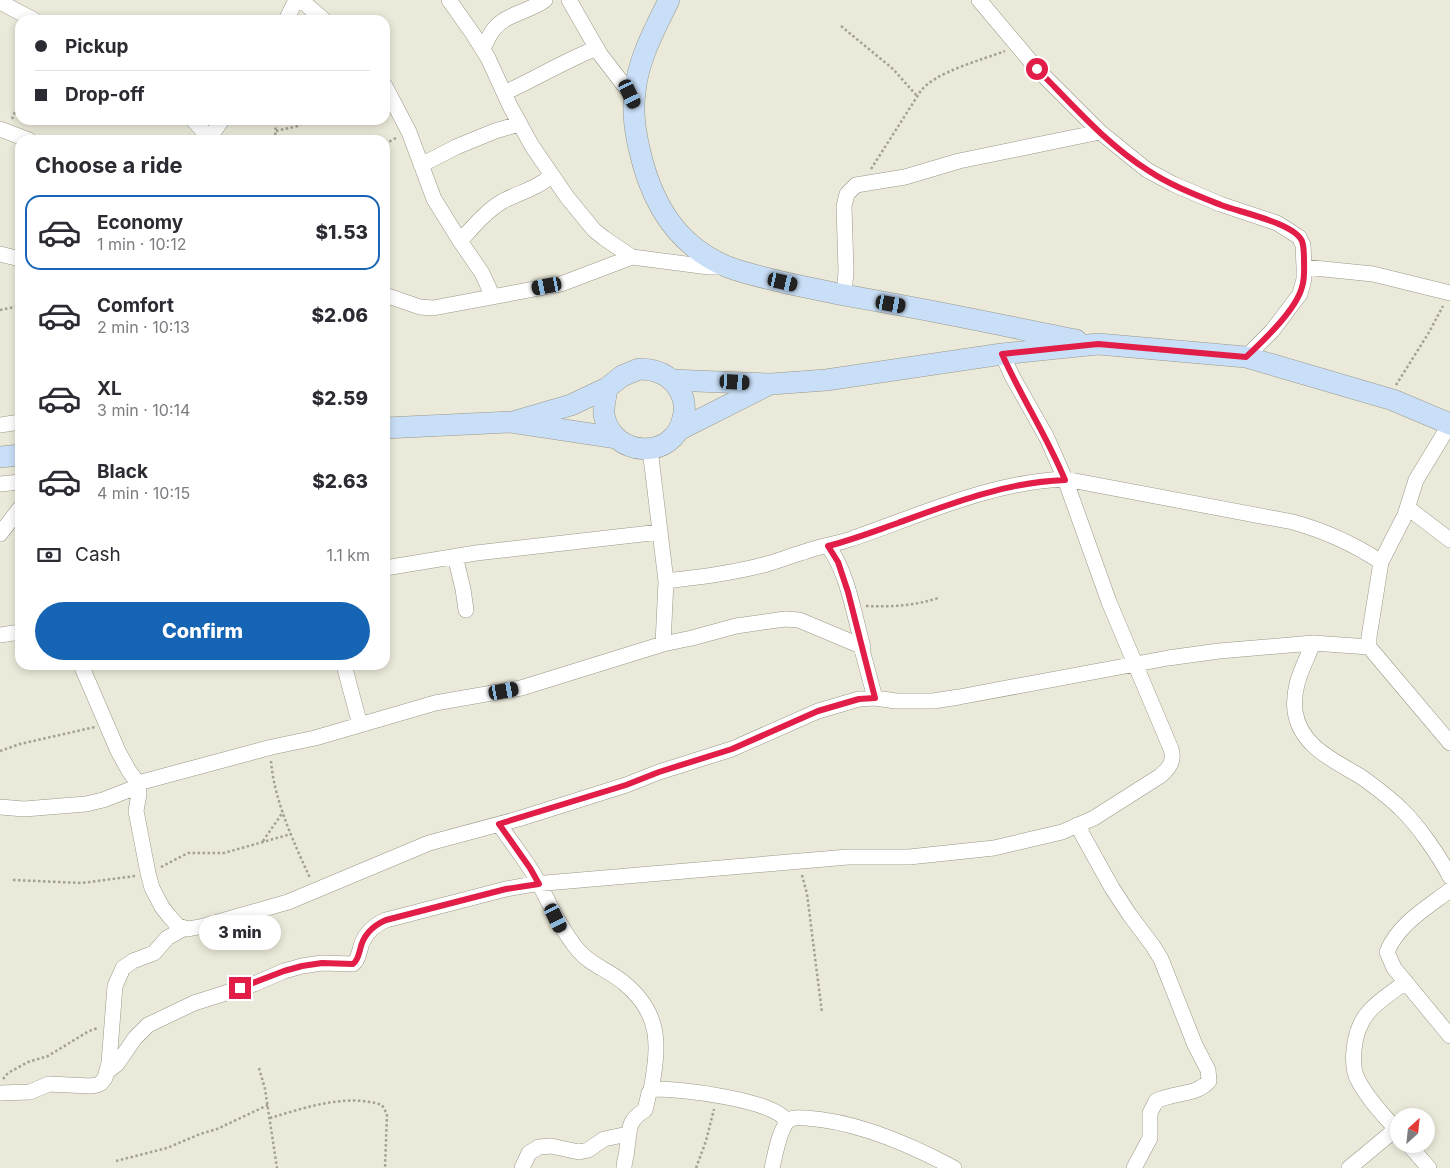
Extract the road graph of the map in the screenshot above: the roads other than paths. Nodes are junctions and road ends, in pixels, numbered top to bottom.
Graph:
1 (296, 0) edge
2 (301, 0) edge
3 (450, 0) edge
4 (545, 0) edge
5 (569, 0) edge
6 (669, 0) edge
7 (979, 0) edge
8 (0, 2) edge
9 (25, 15) edge
10 (288, 15) edge
11 (318, 15) edge
12 (597, 48) junction
13 (482, 49) junction
14 (504, 94) junction
15 (390, 96) edge
16 (634, 103) junction
17 (519, 124) junction
18 (197, 125) edge
19 (1100, 132) junction
20 (206, 135) edge
21 (421, 165) junction
22 (552, 175) junction
23 (460, 241) junction
24 (0, 254) edge
25 (632, 257) junction
26 (15, 258) edge
27 (729, 267) junction
28 (1304, 267) junction
29 (1449, 293) edge
30 (844, 295) junction
31 (390, 297) edge
32 (494, 297) junction
33 (1098, 344) junction
34 (1002, 354) junction
35 (1246, 357) junction
36 (671, 380) junction
37 (770, 384) junction
38 (607, 388) junction
39 (511, 422) junction
40 (15, 423) edge
41 (1450, 424) edge
42 (0, 425) edge
43 (390, 428) edge
44 (679, 430) junction
45 (617, 438) junction
46 (650, 449) junction
47 (15, 456) edge
48 (0, 458) edge
49 (1065, 480) junction
50 (15, 482) edge
51 (0, 484) edge
52 (1408, 508) junction
53 (15, 514) edge
54 (660, 532) junction
55 (0, 534) edge
56 (1450, 540) edge
57 (828, 546) junction
58 (455, 556) junction
59 (1381, 562) junction
60 (390, 567) edge
61 (666, 581) junction
62 (466, 610) dead end
63 (15, 633) edge
64 (0, 635) edge
65 (1313, 643) junction
66 (663, 644) junction
67 (863, 647) junction
68 (1370, 647) junction
69 (1135, 664) junction
70 (83, 670) edge
71 (345, 670) edge
72 (875, 698) junction
73 (360, 726) junction
74 (1450, 743) edge
75 (138, 784) junction
76 (0, 807) edge
77 (499, 824) junction
78 (1077, 825) junction
79 (1450, 877) edge
80 (539, 884) junction
81 (1450, 890) edge
82 (185, 928) junction
83 (1406, 982) junction
84 (1450, 1036) edge
85 (107, 1072) junction
86 (651, 1090) junction
87 (0, 1093) edge
88 (787, 1122) junction
89 (1390, 1123) edge
90 (628, 1134) junction
91 (1390, 1136) edge
92 (1416, 1153) edge
93 (522, 1168) edge
94 (624, 1168) edge
95 (772, 1168) edge
96 (954, 1168) edge
97 (1134, 1168) edge
98 (1349, 1168) edge
99 (1429, 1168) edge

1 - 10 street
2 - 11 street
3 - 13 street
4 - 13 street
5 - 12 street
6 - 16 main road
7 - 19 street
8 - 9 street
12 - 14 street
12 - 16 street
13 - 14 street
14 - 17 street
15 - 21 street
16 - 27 main road
17 - 21 street
17 - 22 street
18 - 20 street
19 - 28 street
19 - 30 street
21 - 23 street
22 - 23 street
22 - 25 street
23 - 32 street
24 - 26 street
25 - 27 street
25 - 32 street
27 - 30 main road
28 - 29 street
28 - 35 street
30 - 33 main road
31 - 32 street
33 - 34 main road
33 - 35 main road
34 - 37 main road
34 - 49 street
35 - 41 main road
36 - 37 main road
36 - 38 main road
36 - 44 main road
37 - 44 main road
38 - 39 main road
38 - 45 main road
39 - 43 main road
39 - 45 main road
40 - 42 street
41 - 52 street
44 - 46 main road
45 - 46 main road
46 - 54 street
47 - 48 main road
49 - 57 street
49 - 59 street
49 - 69 street
50 - 51 street
52 - 56 street
52 - 59 street
53 - 55 street
54 - 58 street
54 - 61 street
57 - 61 street
57 - 67 street
58 - 60 street
58 - 62 street
59 - 68 street
61 - 66 street
63 - 64 street
65 - 68 street
65 - 69 street
65 - 79 street
66 - 67 street
66 - 73 street
67 - 72 street
68 - 74 street
69 - 72 street
69 - 78 street
70 - 75 street
71 - 73 street
72 - 77 street
73 - 75 street
75 - 76 street
75 - 82 street
77 - 80 street
77 - 82 street
78 - 80 street
78 - 97 street
80 - 85 street
80 - 86 street
81 - 83 street
82 - 85 street
83 - 84 street
83 - 89 street
85 - 87 street
86 - 88 street
86 - 90 street
88 - 95 street
88 - 96 street
90 - 93 street
90 - 94 street
91 - 98 street
92 - 99 street

